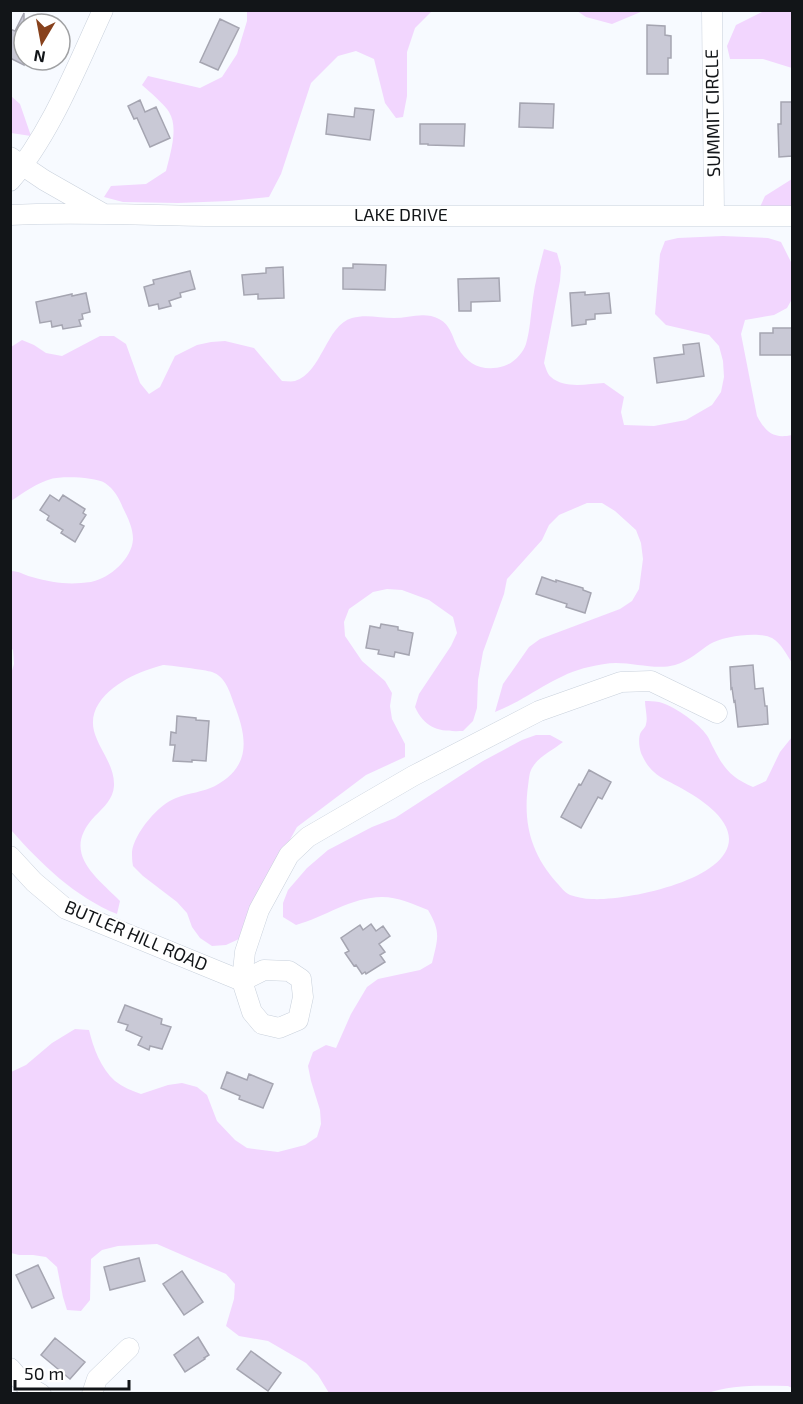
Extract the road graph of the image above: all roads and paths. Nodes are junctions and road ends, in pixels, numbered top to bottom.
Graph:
1 (103, 10) edge
2 (712, 10) edge
3 (15, 168) edge
4 (105, 214) junction
5 (10, 215) edge
6 (714, 215) junction
7 (792, 216) edge
8 (717, 713) dead end
9 (10, 856) edge
10 (129, 1348) dead end
11 (10, 1368) edge
12 (40, 1394) edge
13 (92, 1394) edge

1 - 3 street
2 - 6 street, SUMMIT CIRCLE
3 - 4 street
4 - 5 street, LAKE DRIVE
4 - 6 street, LAKE DRIVE
6 - 7 street, LAKE DRIVE
8 - 9 street, BUTLER HILL ROAD
10 - 13 street
11 - 12 street

